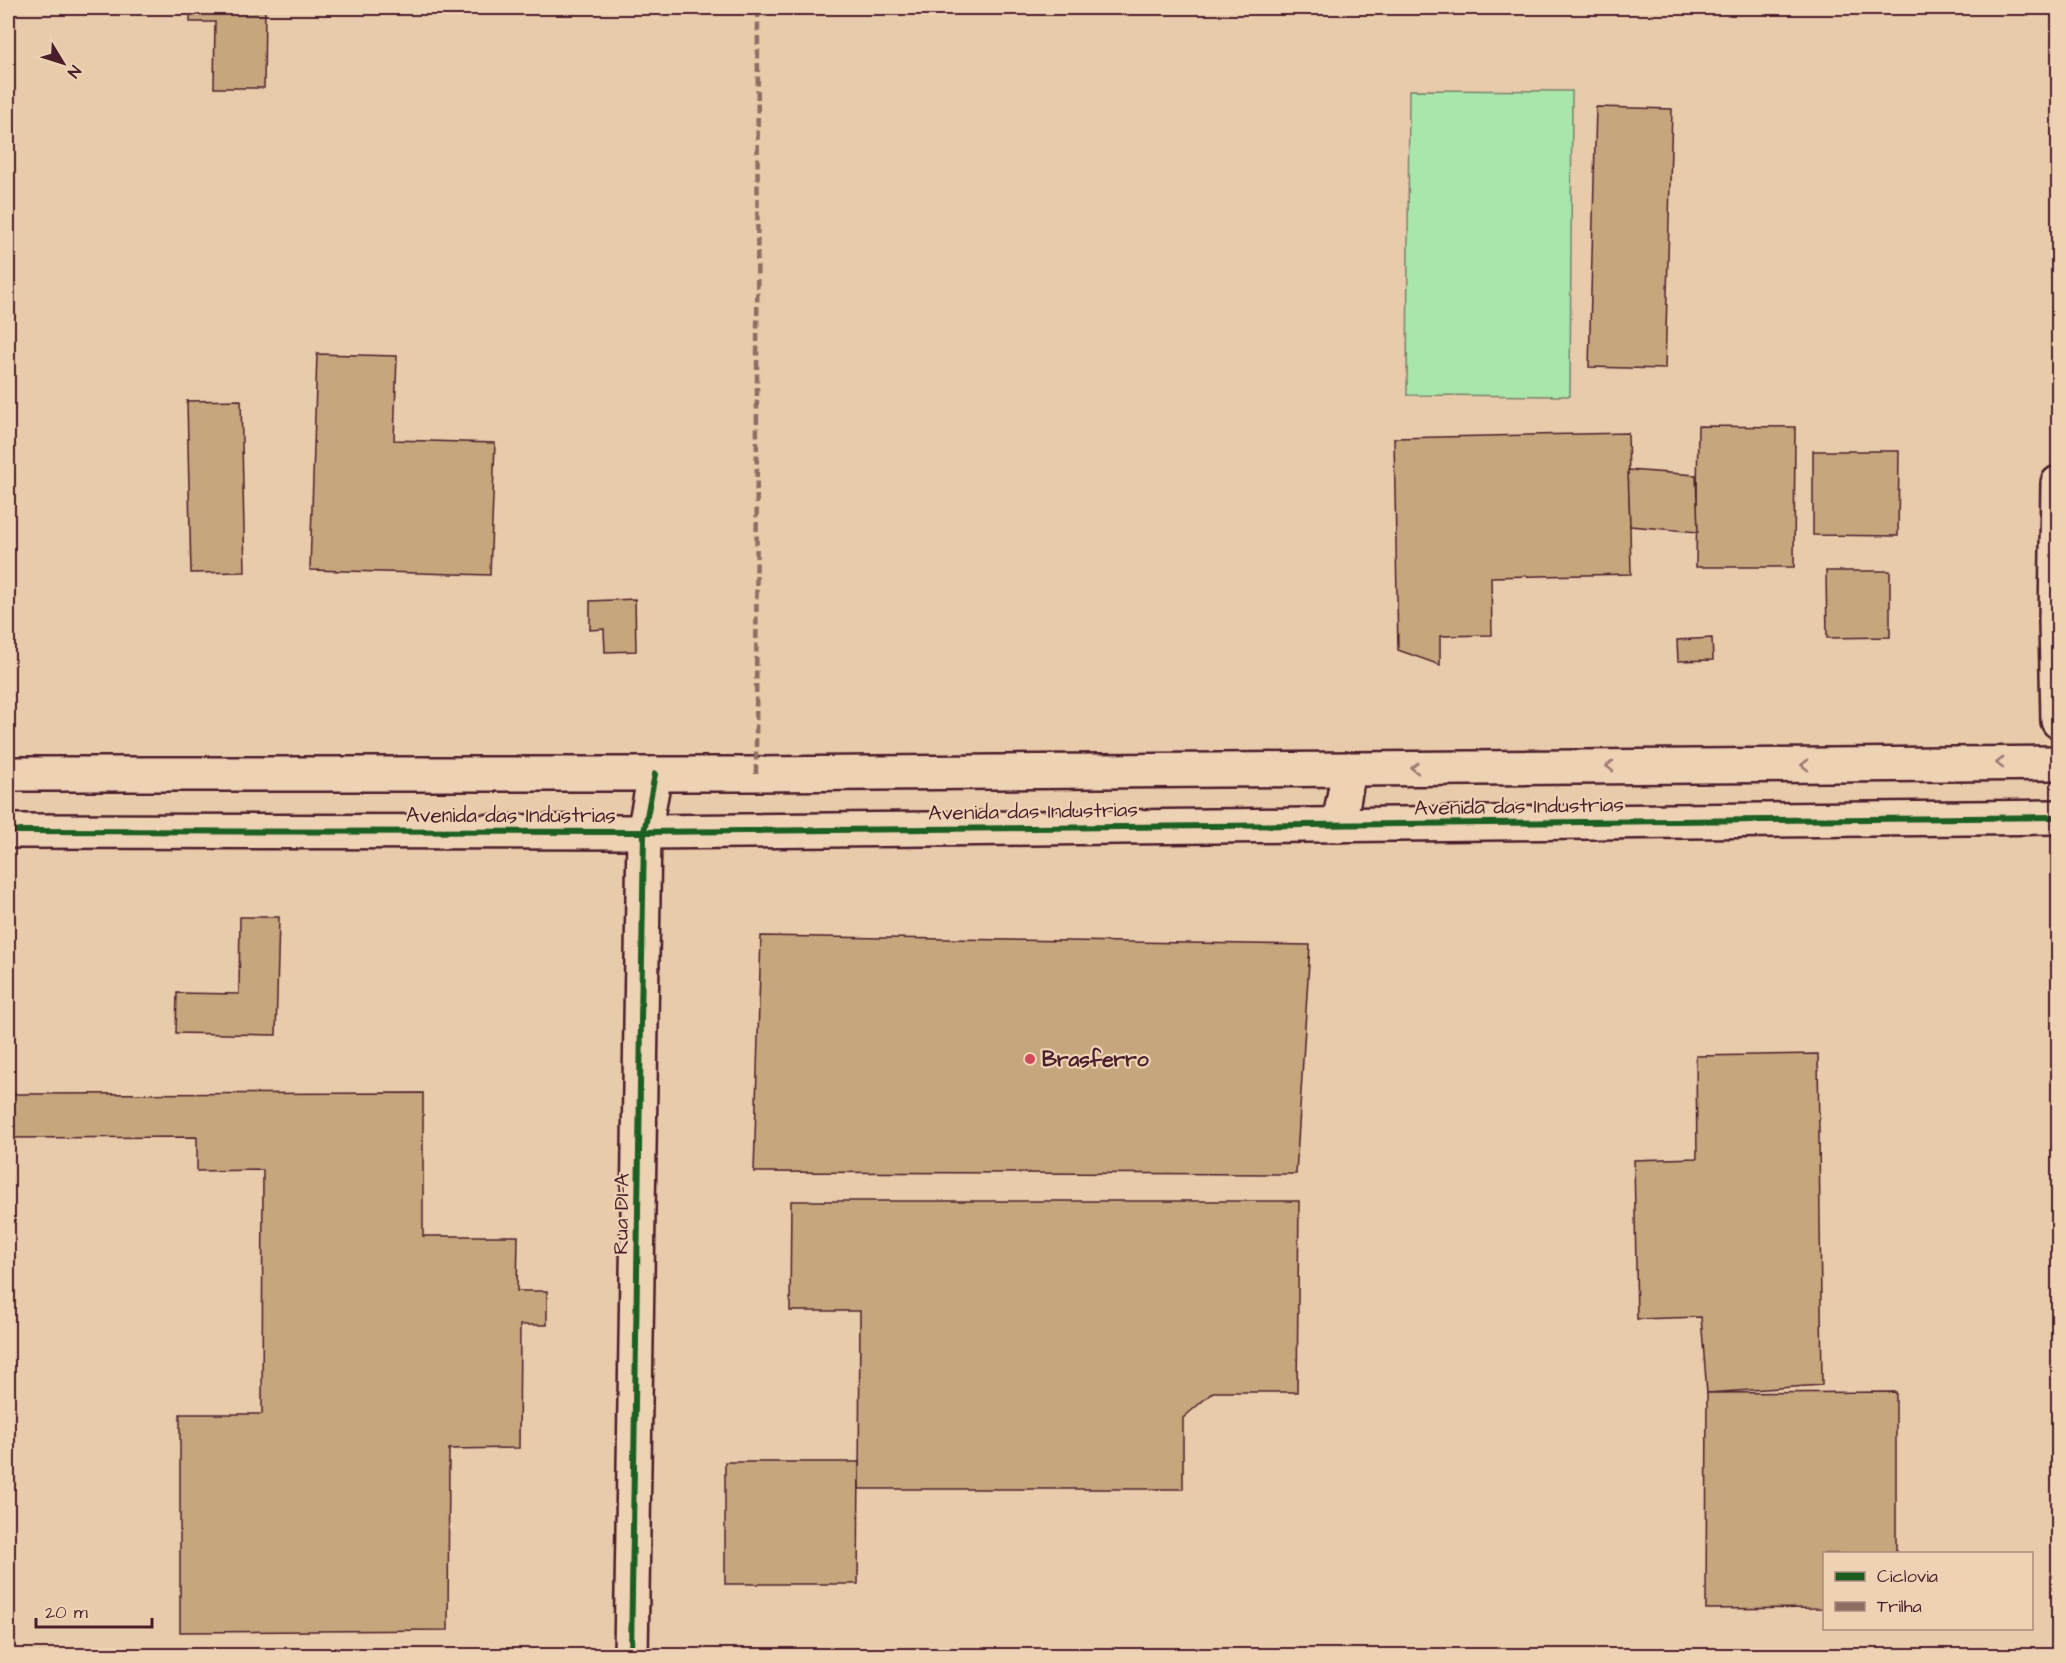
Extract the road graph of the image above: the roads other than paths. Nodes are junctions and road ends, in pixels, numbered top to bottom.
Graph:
1 (2058, 483) edge
2 (2058, 721) edge
3 (2058, 763) edge
4 (1349, 769) junction
5 (8, 774) edge
6 (655, 774) junction
7 (2058, 817) edge
8 (1339, 825) junction
9 (8, 831) edge
10 (644, 832) junction
11 (631, 1656) edge

1 - 2 street
3 -> 4 street, Avenida das Industrias
4 - 6 street, Avenida das Industrias
4 - 8 street
5 - 6 street, Avenida das Industrias
6 - 10 street, Rua DI-A
7 - 8 street, Avenida das Industrias
8 - 10 street, Avenida das Industrias
9 - 10 street, Avenida das Industrias
10 - 11 street, Rua DI-A

